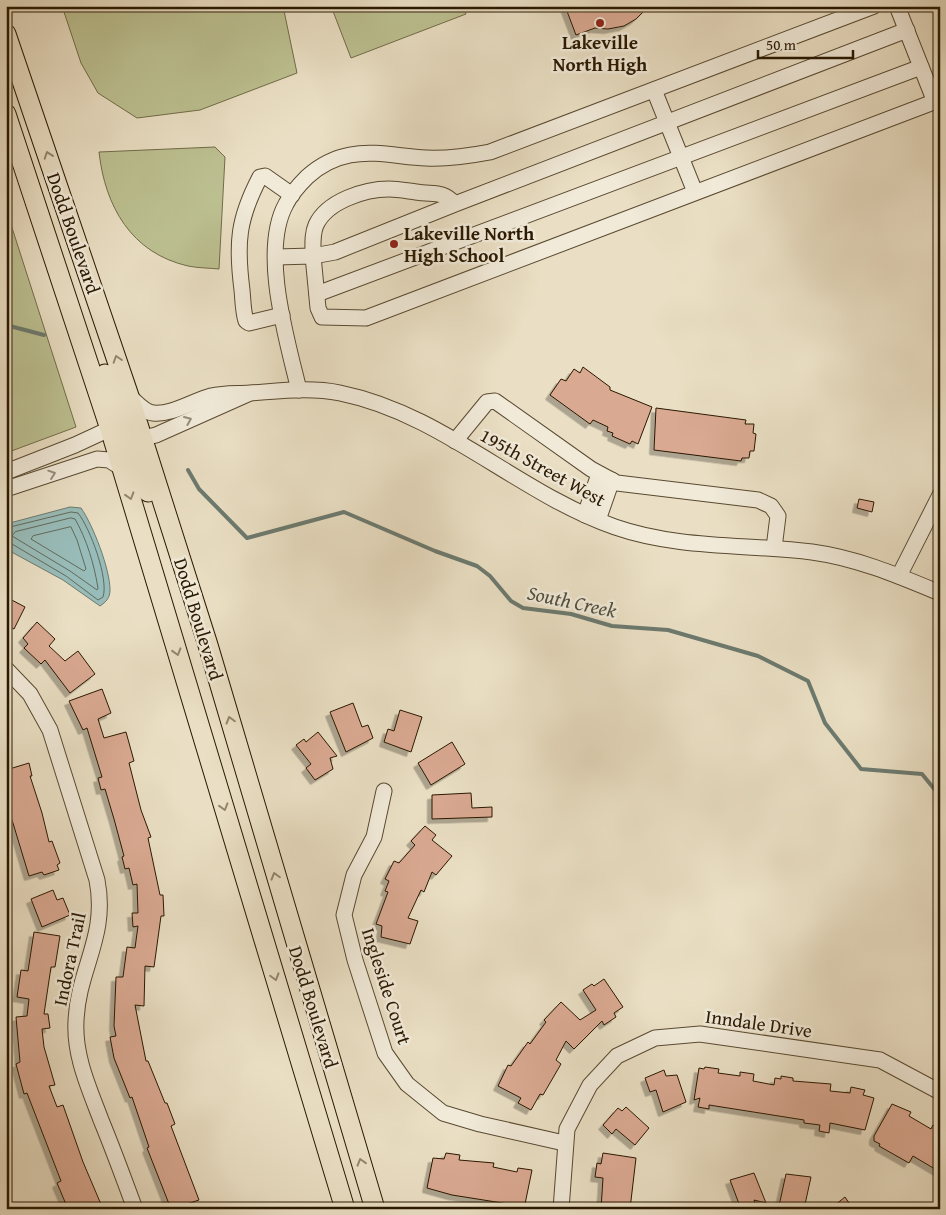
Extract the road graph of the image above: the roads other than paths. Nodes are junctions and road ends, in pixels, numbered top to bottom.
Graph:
1 (874, 6) edge
2 (897, 6) edge
3 (907, 30) junction
4 (6, 34) edge
5 (921, 67) junction
6 (654, 90) junction
7 (6, 114) edge
8 (668, 124) junction
9 (681, 158) junction
10 (695, 192) junction
11 (292, 195) junction
12 (455, 204) junction
13 (37, 205) junction
14 (313, 256) junction
15 (276, 257) junction
16 (317, 294) junction
17 (282, 315) junction
18 (299, 390) junction
19 (249, 393) junction
20 (129, 396) junction
21 (111, 432) junction
22 (143, 438) junction
23 (455, 441) junction
24 (122, 468) junction
25 (6, 472) edge
26 (606, 477) junction
27 (6, 489) edge
28 (940, 495) edge
29 (591, 518) junction
30 (774, 548) junction
31 (899, 576) junction
32 (940, 593) edge
33 (208, 645) junction
34 (6, 670) edge
35 (384, 791) dead end
36 (940, 1092) edge
37 (564, 1143) junction
38 (135, 1209) edge
39 (345, 1209) edge
40 (375, 1209) edge
41 (562, 1209) edge

1 - 6 street
2 - 3 street
3 - 5 street
3 - 8 street
20 -> 4 main road, Dodd Boulevard
5 - 9 street
5 - 10 street
6 - 8 street
6 - 11 street
7 - 13 main road, Dodd Boulevard
8 - 9 street
8 - 12 street
9 - 10 street
9 - 16 street
10 - 16 street
11 - 15 street
11 - 17 street
12 - 14 street
12 - 14 street
13 - 21 main road, Dodd Boulevard
13 - 22 main road
14 - 15 street
14 - 16 street
15 - 17 street
17 - 18 street
18 - 19 street, 195th Street West
18 - 23 street, 195th Street West
19 - 20 street, 195th Street West
22 -> 19 street, 195th Street West
20 - 22 main road, Dodd Boulevard
21 - 24 main road, Dodd Boulevard
21 - 25 street
21 - 33 main road
22 - 33 main road, Dodd Boulevard
23 - 26 street
23 - 29 street, 195th Street West
27 -> 24 street
24 -> 39 main road, Dodd Boulevard
26 - 29 street
26 - 30 street
28 - 31 street
29 - 30 street, 195th Street West
30 - 31 street, 195th Street West
31 - 32 street, 195th Street West
40 -> 33 main road, Dodd Boulevard
34 - 38 street, Indora Trail
35 - 37 street, Ingleside Court
36 - 37 street, Inndale Drive
37 - 41 street, Inndale Drive

